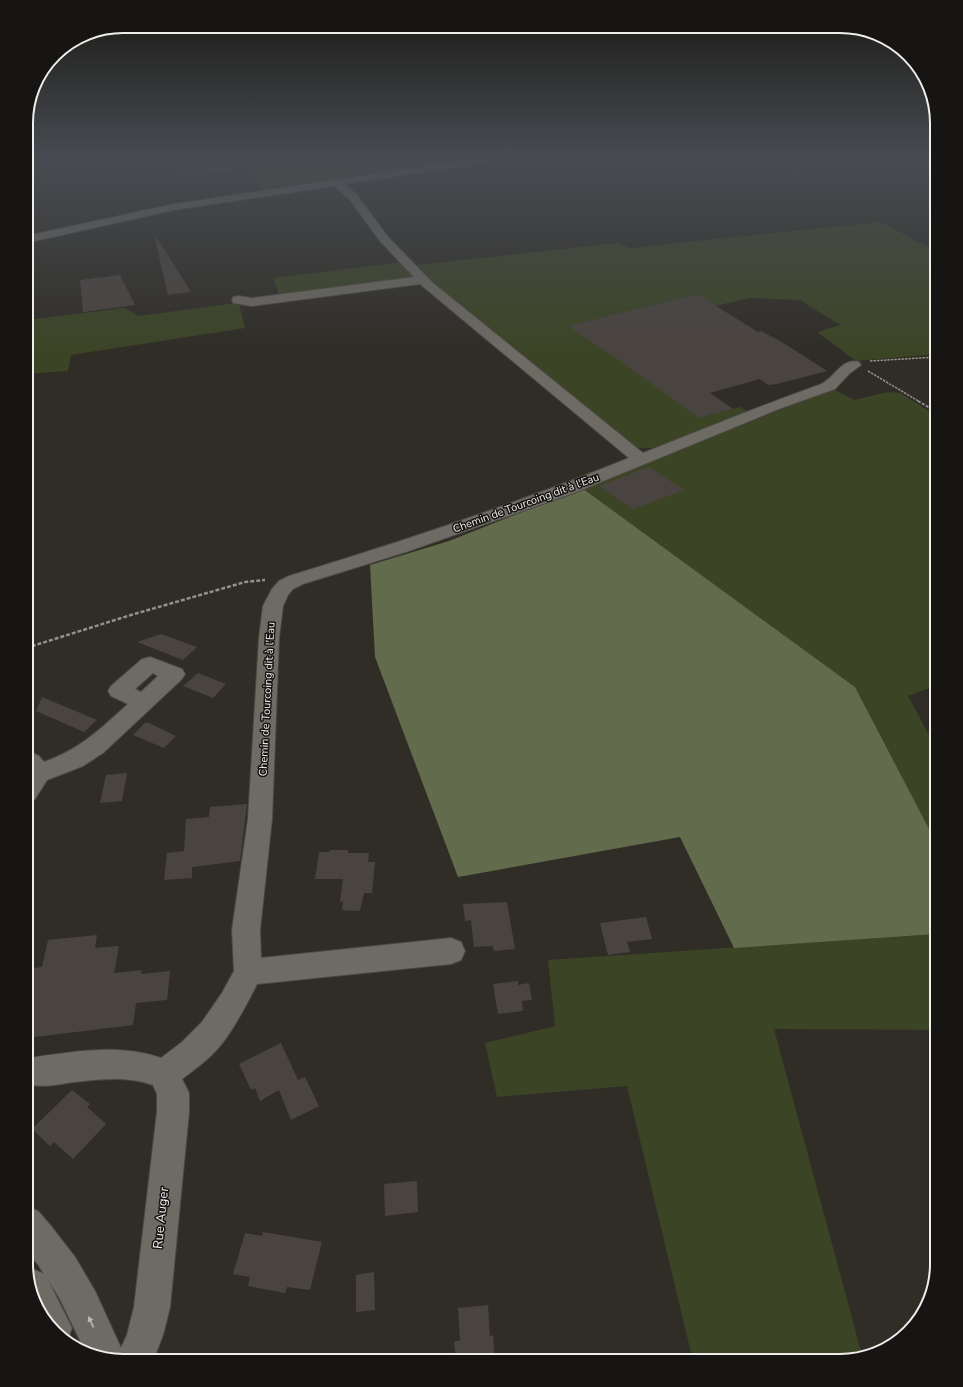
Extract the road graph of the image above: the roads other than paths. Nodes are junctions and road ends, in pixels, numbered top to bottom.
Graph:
1 (103, 223) edge
2 (372, 223) edge
3 (33, 238) edge
4 (422, 280) junction
5 (238, 300) dead end
6 (854, 365) road end
7 (641, 460) junction
8 (144, 702) dead end
9 (33, 774) edge
10 (451, 951) dead end
11 (248, 972) junction
12 (36, 1072) dead end
13 (164, 1074) junction
14 (33, 1232) edge
15 (103, 1352) edge
16 (138, 1354) edge

1 - 3 street
2 - 4 street
4 - 5 street
4 - 7 street
6 - 7 street, Chemin de Tourcoing dit à l'Eau
7 - 11 street, Chemin de Tourcoing dit à l'Eau
8 - 9 street
10 - 11 street
11 - 13 street
12 - 13 street
13 - 16 street, Rue Auger
15 -> 14 street

